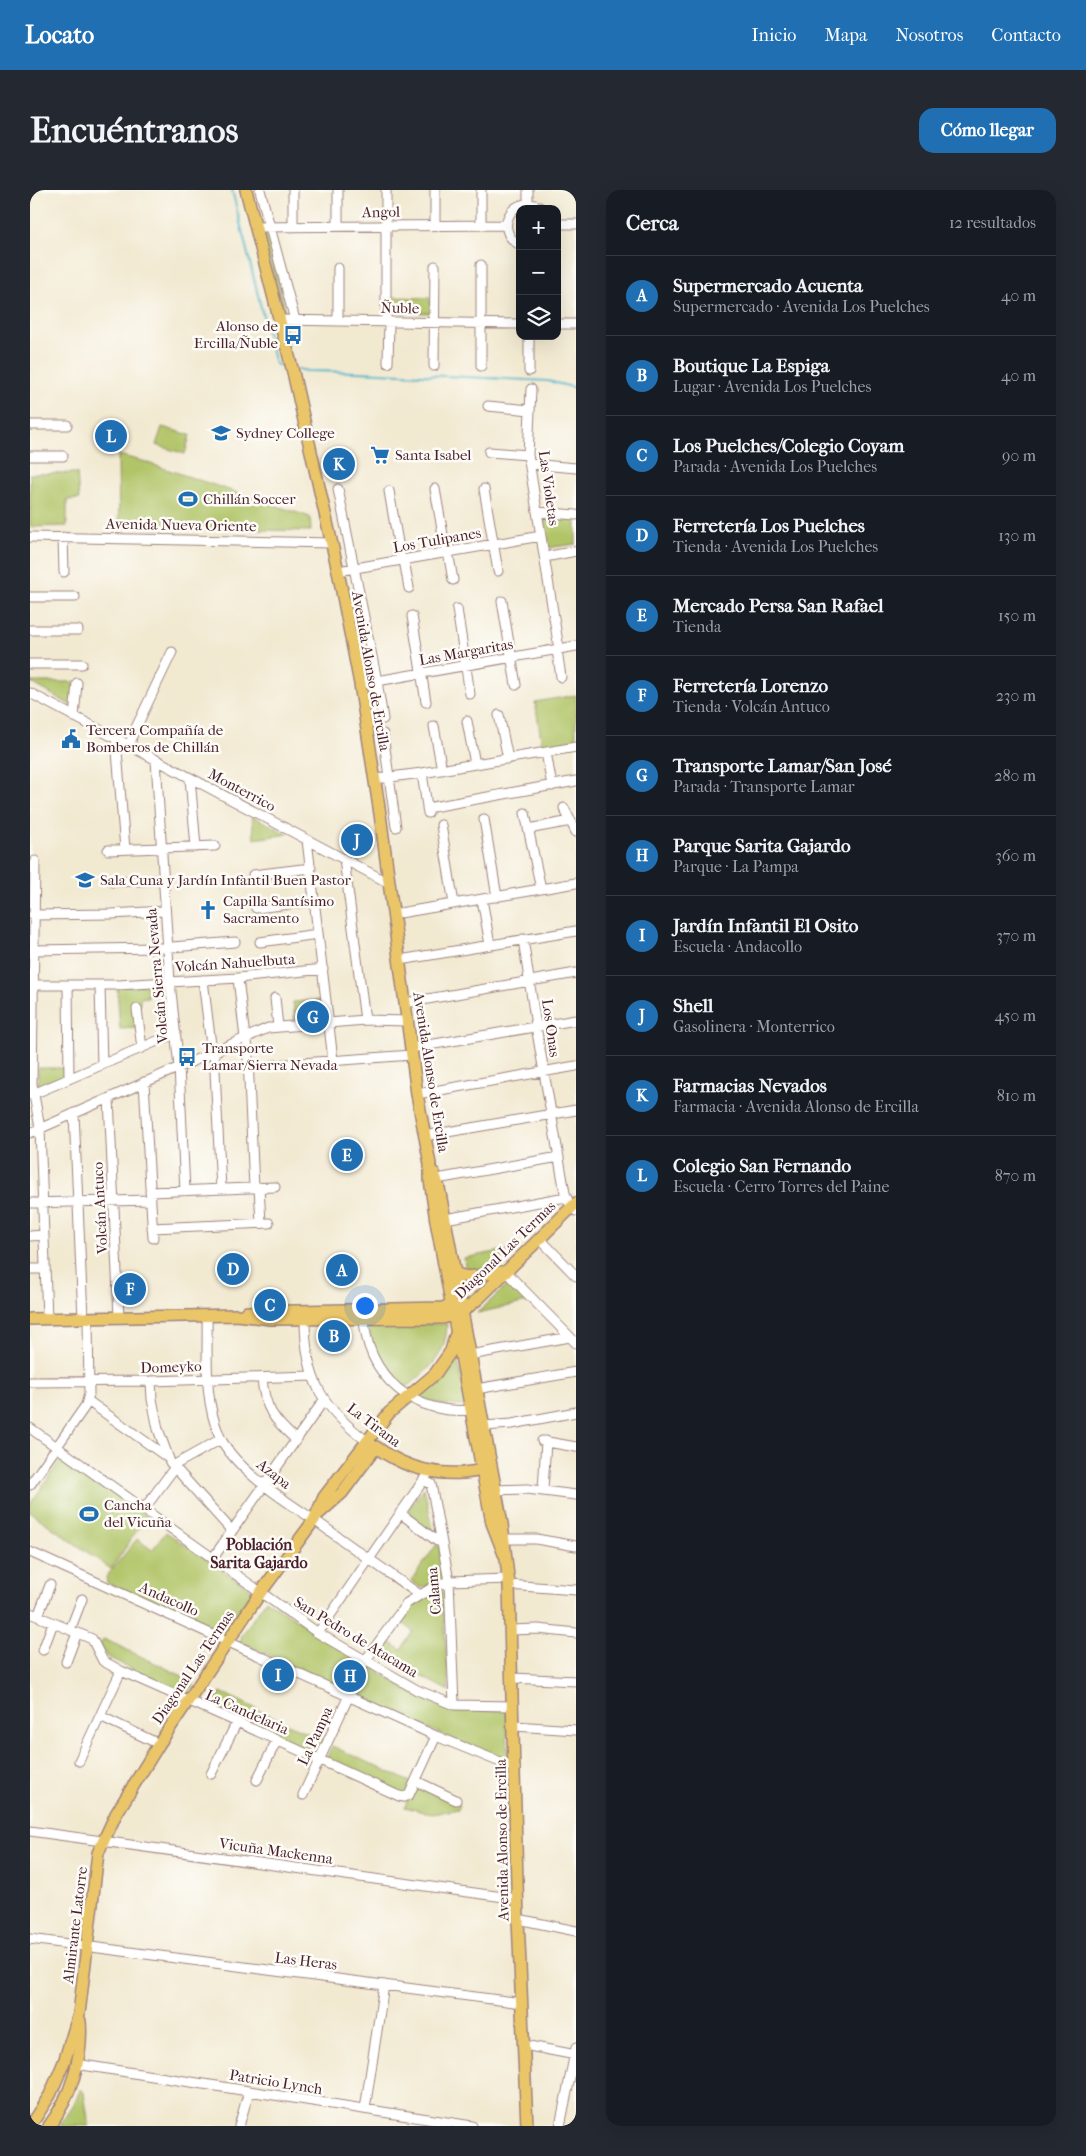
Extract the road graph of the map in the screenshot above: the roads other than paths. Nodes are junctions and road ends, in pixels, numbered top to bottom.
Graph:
1 (246, 190) edge
2 (260, 190) edge
3 (293, 190) edge
4 (338, 190) edge
5 (386, 190) edge
6 (435, 190) edge
7 (481, 190) edge
8 (528, 190) edge
9 (528, 203) junction
10 (533, 205) edge
11 (561, 224) edge
12 (576, 224) edge
13 (481, 225) junction
14 (506, 225) junction
15 (338, 226) junction
16 (386, 226) junction
17 (435, 226) junction
18 (255, 227) junction
19 (270, 227) junction
20 (293, 227) junction
21 (516, 242) edge
22 (481, 265) dead end
23 (436, 266) dead end
24 (338, 268) dead end
25 (280, 320) junction
26 (295, 320) junction
27 (338, 321) junction
28 (388, 322) junction
29 (435, 322) junction
30 (481, 323) junction
31 (516, 324) edge
32 (561, 324) edge
33 (576, 324) edge
34 (529, 340) edge
35 (388, 363) dead end
36 (434, 366) dead end
37 (481, 366) dead end
38 (529, 370) dead end
39 (531, 389) dead end
40 (488, 406) dead end
41 (530, 410) junction
42 (30, 425) edge
43 (67, 425) dead end
44 (489, 452) dead end
45 (30, 456) edge
46 (63, 456) dead end
47 (529, 460) junction
48 (576, 461) edge
49 (576, 468) edge
50 (338, 489) dead end
51 (484, 489) dead end
52 (435, 490) dead end
53 (389, 491) dead end
54 (537, 512) junction
55 (576, 515) edge
56 (541, 536) junction
57 (30, 537) edge
58 (63, 537) junction
59 (332, 543) junction
60 (493, 544) junction
61 (576, 551) edge
62 (447, 552) junction
63 (545, 557) junction
64 (402, 560) junction
65 (354, 568) junction
66 (338, 571) junction
67 (498, 571) dead end
68 (64, 572) dead end
69 (453, 580) dead end
70 (408, 588) dead end
71 (30, 597) edge
72 (75, 597) dead end
73 (502, 601) dead end
74 (457, 609) dead end
75 (412, 616) dead end
76 (30, 630) edge
77 (78, 630) dead end
78 (576, 646) edge
79 (558, 650) junction
80 (172, 652) dead end
81 (511, 658) junction
82 (30, 664) edge
83 (82, 664) dead end
84 (466, 666) junction
85 (422, 674) junction
86 (561, 677) dead end
87 (377, 681) junction
88 (77, 683) dead end
89 (360, 684) junction
90 (516, 686) dead end
91 (30, 693) edge
92 (470, 694) dead end
93 (426, 702) dead end
94 (500, 716) dead end
95 (74, 717) junction
96 (383, 719) dead end
97 (467, 721) dead end
98 (434, 726) dead end
99 (383, 734) dead end
100 (116, 739) junction
101 (130, 747) junction
102 (576, 747) edge
103 (546, 752) junction
104 (508, 759) junction
105 (156, 760) junction
106 (475, 764) junction
107 (442, 770) junction
108 (422, 773) junction
109 (389, 777) junction
110 (190, 778) junction
111 (375, 779) junction
112 (576, 782) edge
113 (552, 786) junction
114 (564, 808) dead end
115 (525, 812) dead end
116 (484, 819) dead end
117 (571, 821) junction
118 (441, 826) dead end
119 (396, 827) dead end
120 (528, 829) junction
121 (576, 832) edge
122 (307, 840) junction
123 (215, 846) dead end
124 (196, 847) junction
125 (161, 848) junction
126 (125, 849) junction
127 (108, 850) dead end
128 (344, 859) junction
129 (35, 861) dead end
130 (310, 868) junction
131 (253, 874) dead end
132 (163, 880) junction
133 (112, 882) dead end
134 (389, 883) junction
135 (576, 883) edge
136 (541, 889) junction
137 (32, 892) edge
138 (496, 897) junction
139 (482, 899) junction
140 (314, 901) junction
141 (454, 904) junction
142 (256, 908) dead end
143 (166, 911) junction
144 (394, 914) junction
145 (33, 915) junction
146 (576, 930) edge
147 (318, 934) junction
148 (523, 939) junction
149 (235, 942) dead end
150 (260, 942) dead end
151 (490, 945) junction
152 (168, 947) junction
153 (33, 950) junction
154 (400, 960) junction
155 (323, 969) junction
156 (576, 973) edge
157 (238, 978) junction
158 (203, 980) junction
159 (530, 981) junction
160 (170, 982) junction
161 (31, 985) edge
162 (68, 985) junction
163 (100, 986) junction
164 (275, 998) dead end
165 (405, 1003) junction
166 (137, 1009) dead end
167 (365, 1020) junction
168 (576, 1020) edge
169 (408, 1021) junction
170 (329, 1023) junction
171 (536, 1026) junction
172 (278, 1027) junction
173 (176, 1033) junction
174 (246, 1038) junction
175 (142, 1048) junction
176 (412, 1051) junction
177 (213, 1052) junction
178 (334, 1060) junction
179 (102, 1065) junction
180 (274, 1065) dead end
181 (576, 1066) edge
182 (179, 1067) junction
183 (544, 1072) junction
184 (69, 1079) junction
185 (144, 1082) junction
186 (417, 1094) junction
187 (32, 1095) edge
188 (109, 1098) junction
189 (576, 1110) edge
190 (74, 1113) junction
191 (551, 1114) junction
192 (40, 1128) junction
193 (30, 1132) edge
194 (424, 1136) junction
195 (559, 1157) junction
196 (430, 1164) junction
197 (437, 1179) junction
198 (276, 1186) dead end
199 (256, 1187) junction
200 (221, 1189) junction
201 (185, 1191) junction
202 (150, 1196) junction
203 (113, 1201) junction
204 (30, 1202) edge
205 (42, 1202) junction
206 (78, 1202) junction
207 (572, 1204) edge
208 (445, 1220) junction
209 (44, 1235) junction
210 (30, 1236) edge
211 (540, 1239) junction
212 (30, 1269) edge
213 (45, 1269) junction
214 (455, 1272) junction
215 (506, 1272) junction
216 (576, 1276) edge
217 (457, 1310) junction
218 (364, 1314) junction
219 (237, 1315) junction
220 (207, 1316) junction
221 (119, 1317) junction
222 (86, 1318) junction
223 (30, 1319) edge
224 (47, 1319) junction
225 (305, 1319) junction
226 (456, 1330) junction
227 (573, 1340) edge
228 (470, 1355) junction
229 (576, 1372) edge
230 (312, 1376) junction
231 (262, 1378) junction
232 (207, 1379) junction
233 (89, 1382) junction
234 (151, 1382) junction
235 (31, 1384) edge
236 (476, 1388) junction
237 (409, 1396) junction
238 (324, 1400) junction
239 (88, 1401) junction
240 (475, 1409) junction
241 (576, 1412) edge
242 (483, 1426) junction
243 (30, 1428) edge
244 (221, 1439) junction
245 (296, 1440) junction
246 (371, 1444) junction
247 (57, 1447) junction
248 (576, 1447) edge
249 (167, 1458) junction
250 (489, 1458) junction
251 (174, 1468) junction
252 (482, 1469) junction
253 (426, 1476) junction
254 (30, 1485) edge
255 (265, 1485) junction
256 (495, 1490) junction
257 (543, 1490) junction
258 (576, 1495) edge
259 (144, 1509) junction
260 (400, 1514) junction
261 (315, 1518) junction
262 (232, 1531) junction
263 (503, 1539) junction
264 (441, 1541) junction
265 (576, 1546) edge
266 (30, 1552) edge
267 (504, 1554) junction
268 (213, 1558) junction
269 (369, 1559) junction
270 (449, 1581) junction
271 (509, 1582) junction
272 (50, 1585) dead end
273 (576, 1590) edge
274 (261, 1592) junction
275 (420, 1595) junction
276 (82, 1599) dead end
277 (34, 1615) edge
278 (53, 1623) junction
279 (511, 1630) junction
280 (74, 1631) junction
281 (318, 1633) junction
282 (576, 1633) edge
283 (228, 1641) junction
284 (43, 1650) dead end
285 (365, 1661) junction
286 (66, 1662) dead end
287 (121, 1672) junction
288 (512, 1678) junction
289 (576, 1681) edge
290 (348, 1696) junction
291 (188, 1701) junction
292 (454, 1704) junction
293 (513, 1706) junction
294 (100, 1716) junction
295 (237, 1722) junction
296 (514, 1726) junction
297 (576, 1730) edge
298 (436, 1736) junction
299 (277, 1740) junction
300 (159, 1744) junction
301 (319, 1759) junction
302 (79, 1761) dead end
303 (515, 1768) junction
304 (212, 1774) dead end
305 (257, 1780) dead end
306 (416, 1781) junction
307 (303, 1794) dead end
308 (456, 1800) dead end
309 (30, 1831) edge
310 (103, 1840) junction
311 (518, 1899) junction
312 (518, 1919) junction
313 (576, 1931) edge
314 (30, 1939) edge
315 (87, 1946) junction
316 (384, 1985) junction
317 (522, 2003) junction
318 (79, 2014) junction
319 (524, 2045) junction
320 (576, 2053) edge
321 (76, 2064) junction
322 (249, 2091) junction
323 (365, 2110) junction
324 (30, 2126) edge
325 (49, 2126) edge
326 (239, 2126) edge
327 (472, 2126) edge
328 (527, 2126) edge
329 (560, 2126) edge

1 - 18 main road, Avenida Alonso de Ercilla
2 - 19 street
3 - 20 street
4 - 15 street
5 - 16 street
6 - 17 street
7 - 13 street
8 - 9 street
9 - 10 street
9 - 14 street
11 - 12 street
13 - 14 street, Angol
13 - 17 street, Angol
14 - 21 street
15 - 16 street, Angol
15 - 20 street, Angol
16 - 17 street, Angol
16 - 28 street
18 - 19 street, Angol
18 - 25 main road, Avenida Alonso de Ercilla
19 - 20 street, Angol
19 - 26 street
22 - 30 street
23 - 29 street
24 - 27 street
25 - 26 street, Ñuble
25 - 59 main road, Avenida Alonso de Ercilla
26 - 27 street, Ñuble
27 - 28 street, Ñuble
28 - 29 street, Ñuble
28 - 35 street
29 - 30 street, Ñuble
29 - 36 street
30 - 31 street, Ñuble
30 - 37 street
32 - 33 street
34 - 38 street
39 - 41 street, Las Violetas
40 - 41 street
41 - 47 street, Las Violetas
42 - 43 street
44 - 47 street
45 - 46 street
47 - 49 street
47 - 54 street, Las Violetas
48 - 49 street
50 - 65 street
51 - 60 street
52 - 62 street
53 - 64 street
54 - 55 street
54 - 56 street, Las Violetas
56 - 60 street, Los Tulipanes
56 - 63 street, Las Violetas
57 - 58 street, Avenida Nueva Oriente
58 - 59 street, Avenida Nueva Oriente
58 - 68 street
59 - 66 main road, Avenida Alonso de Ercilla
60 - 62 street, Los Tulipanes
60 - 67 street
61 - 63 street
62 - 64 street, Los Tulipanes
62 - 69 street
63 - 79 street, Las Violetas
64 - 65 street, Los Tulipanes
64 - 70 street
65 - 66 street, Los Tulipanes
65 - 87 street
66 - 89 main road, Avenida Alonso de Ercilla
71 - 72 street
73 - 81 street
74 - 84 street
75 - 85 street
76 - 77 street
78 - 79 street, Las Margaritas
79 - 81 street, Las Margaritas
79 - 86 street, Las Violetas
80 - 101 street
81 - 84 street, Las Margaritas
81 - 90 street
82 - 83 street
84 - 85 street, Las Margaritas
84 - 92 street
85 - 87 street, Las Margaritas
85 - 93 street
87 - 89 street, Las Margaritas
87 - 96 street
88 - 95 street
89 - 111 main road, Avenida Alonso de Ercilla
91 - 95 street, Monterrico
94 - 104 street
95 - 100 street, Monterrico
97 - 106 street
98 - 107 street
99 - 109 street
100 - 101 street, Monterrico
100 - 126 street
101 - 105 street, Monterrico
102 - 103 street
103 - 104 street
103 - 113 street
104 - 106 street
105 - 110 street, Monterrico
105 - 125 street, Volcán Sierra Nevada
106 - 107 street
107 - 108 street
108 - 109 street
108 - 113 street
109 - 111 street
109 - 119 street
110 - 122 street, Monterrico
110 - 124 street
111 - 134 main road, Avenida Alonso de Ercilla
112 - 113 street
114 - 117 street
115 - 120 street
116 - 138 street
117 - 120 street
117 - 121 street
118 - 141 street
120 - 136 street
122 - 128 street, Monterrico
122 - 130 street
123 - 124 street
124 - 125 street
125 - 126 street
125 - 132 street, Volcán Sierra Nevada
126 - 127 street
128 - 134 street, Monterrico
128 - 167 street
129 - 137 street
130 - 131 street
130 - 140 street
132 - 133 street
132 - 143 street, Volcán Sierra Nevada
134 - 144 main road, Avenida Alonso de Ercilla
135 - 136 street
136 - 138 street
137 - 145 street
138 - 139 street
139 - 141 street
139 - 151 street
140 - 142 street
140 - 147 street
141 - 144 street
143 - 145 street
143 - 152 street, Volcán Sierra Nevada
144 - 154 main road, Avenida Alonso de Ercilla
145 - 153 street
146 - 148 street
147 - 150 street
147 - 155 street
148 - 151 street
148 - 159 street, Los Onas
149 - 152 street
151 - 154 street
152 - 153 street
152 - 160 street, Volcán Sierra Nevada
153 - 161 street
154 - 165 main road, Avenida Alonso de Ercilla
155 - 157 street, Volcán Nahuelbuta
155 - 170 street
156 - 159 street
157 - 158 street, Volcán Nahuelbuta
157 - 174 street
158 - 160 street, Volcán Nahuelbuta
158 - 177 street
159 - 165 street
159 - 171 street, Los Onas
160 - 163 street, Volcán Nahuelbuta
160 - 173 street, Volcán Sierra Nevada
161 - 162 street, Volcán Nahuelbuta
161 - 187 street
162 - 163 street, Volcán Nahuelbuta
162 - 184 street
163 - 179 street
164 - 172 street
165 - 169 main road, Avenida Alonso de Ercilla
166 - 175 street
167 - 169 street
167 - 170 street
168 - 171 street
169 - 176 main road, Avenida Alonso de Ercilla
170 - 172 street
170 - 178 street
171 - 176 street
171 - 183 street, Los Onas
172 - 174 street
173 - 175 street
173 - 182 street, Volcán Sierra Nevada
174 - 177 street
174 - 199 street
175 - 179 street
176 - 178 street
176 - 186 main road, Avenida Alonso de Ercilla
177 - 182 street
177 - 200 street
178 - 180 street
179 - 184 street
181 - 183 street
182 - 185 street
182 - 201 street, Volcán Sierra Nevada
183 - 186 street
183 - 191 street, Los Onas
184 - 187 street
185 - 188 street
185 - 202 street
186 - 194 main road, Avenida Alonso de Ercilla
187 - 192 street
188 - 190 street
188 - 203 street, Volcán Antuco
189 - 191 street
190 - 192 street
190 - 206 street
191 - 194 street
191 - 195 street, Los Onas
192 - 193 street
192 - 205 street
194 - 196 main road, Avenida Alonso de Ercilla
195 - 197 street
195 - 207 street, Los Onas
196 - 197 main road, Avenida Alonso de Ercilla
196 - 217 main road, Avenida Alonso de Ercilla
197 - 208 main road, Avenida Alonso de Ercilla
198 - 199 street
199 - 200 street
199 - 202 street
200 - 201 street
201 - 202 street
202 - 203 street
203 - 206 street
203 - 221 street, Volcán Antuco
204 - 205 street
205 - 206 street
205 - 209 street
206 - 222 street
207 - 208 street
207 - 211 main road, Diagonal Las Termas
208 - 214 main road, Avenida Alonso de Ercilla
209 - 210 street
209 - 213 street
211 - 215 main road, Diagonal Las Termas
211 - 216 street
212 - 213 street
213 - 224 street
214 - 215 main road
214 - 217 main road, Avenida Alonso de Ercilla
215 - 217 main road, Diagonal Las Termas
215 - 227 street
217 - 218 main road
217 - 226 main road, Avenida Alonso de Ercilla
217 - 228 main road, Avenida Alonso de Ercilla
218 - 219 main road
218 - 225 main road
218 - 237 street
219 - 220 main road
219 - 225 main road
220 - 221 main road
220 - 232 street, Azapa
221 - 222 main road
222 - 224 main road
222 - 233 street
223 - 224 main road
225 - 230 street, La Tirana
226 - 237 main road, Diagonal Las Termas
226 - 240 main road, Avenida Alonso de Ercilla
227 - 228 street
228 - 236 main road, Avenida Alonso de Ercilla
229 - 236 street
230 - 231 street, Domeyko
230 - 238 street, La Tirana
231 - 232 street, Domeyko
231 - 245 street
232 - 234 street, Domeyko
232 - 244 street, Azapa
233 - 234 street, Domeyko
233 - 235 street, Domeyko
233 - 239 street
234 - 249 street
236 - 240 main road, Avenida Alonso de Ercilla
237 - 240 street
237 - 246 main road, Diagonal Las Termas
238 - 245 street
238 - 246 street, La Tirana
239 - 247 street
239 - 249 street
240 - 242 main road, Avenida Alonso de Ercilla
240 - 252 main road, Avenida Alonso de Ercilla
241 - 242 street
242 - 250 main road, Avenida Alonso de Ercilla
243 - 247 street, San Pedro de Atacama
244 - 251 street
244 - 255 street, Azapa
245 - 255 street
246 - 253 main road, La Tirana
246 - 261 main road, Diagonal Las Termas
247 - 254 street
247 - 259 street, San Pedro de Atacama
248 - 257 street
249 - 251 street
250 - 252 main road
250 - 256 main road, Avenida Alonso de Ercilla
251 - 259 street
251 - 262 street
252 - 253 main road, La Tirana
252 - 267 main road, Avenida Alonso de Ercilla
253 - 260 street
253 - 264 street, Calama
255 - 261 street, Azapa
255 - 262 street
256 - 257 street
256 - 263 main road, Avenida Alonso de Ercilla
257 - 258 street
259 - 268 street, San Pedro de Atacama
260 - 264 street
260 - 269 street
261 - 269 street, Azapa
261 - 274 main road, Diagonal Las Termas
262 - 268 street
263 - 265 street
263 - 267 main road, Avenida Alonso de Ercilla
264 - 270 street, Calama
266 - 283 street, Andacollo
267 - 271 main road, Avenida Alonso de Ercilla
268 - 274 street, San Pedro de Atacama
269 - 275 street, Azapa
269 - 281 street
270 - 271 street, La Pampa
270 - 275 street, La Pampa
270 - 292 street, Calama
271 - 273 street, La Pampa
271 - 279 main road, Avenida Alonso de Ercilla
272 - 277 street
274 - 281 street, San Pedro de Atacama
274 - 283 main road, Diagonal Las Termas
275 - 285 street, La Pampa
276 - 280 street
277 - 278 street
278 - 280 street
278 - 284 street
279 - 282 street
279 - 288 main road, Avenida Alonso de Ercilla
280 - 286 street
280 - 287 street, La Candelaria
281 - 285 street, San Pedro de Atacama
283 - 290 street, Andacollo
283 - 291 main road, Diagonal Las Termas
285 - 290 street, La Pampa
285 - 292 street, San Pedro de Atacama
287 - 291 street, La Candelaria
287 - 294 street
288 - 289 street
288 - 293 main road, Avenida Alonso de Ercilla
290 - 298 street, Andacollo
290 - 301 street, La Pampa
291 - 295 street, La Candelaria
291 - 300 main road, Diagonal Las Termas
292 - 293 street, San Pedro de Atacama
293 - 296 main road, Avenida Alonso de Ercilla
294 - 300 street
294 - 302 street
295 - 299 street, La Candelaria
295 - 304 street
296 - 297 street
296 - 303 main road, Avenida Alonso de Ercilla
298 - 303 street, Andacollo
298 - 306 street
299 - 301 street, La Candelaria
299 - 305 street
300 - 310 main road, Diagonal Las Termas
301 - 306 street, La Candelaria
301 - 307 street, La Pampa
303 - 311 main road, Avenida Alonso de Ercilla
306 - 308 street
309 - 310 street, Vicuña Mackenna
310 - 311 street, Vicuña Mackenna
310 - 315 main road, Almirante Latorre
311 - 312 main road, Avenida Alonso de Ercilla
312 - 313 street
312 - 317 main road, Avenida Alonso de Ercilla
314 - 315 street, Las Heras
315 - 316 street, Las Heras
315 - 318 main road, Almirante Latorre
316 - 317 street, Las Heras
316 - 323 street
317 - 319 main road, Avenida Alonso de Ercilla
318 - 321 main road, Almirante Latorre
318 - 324 main road, Almirante Latorre
319 - 320 street
319 - 328 main road, Avenida Alonso de Ercilla
320 - 329 street
321 - 322 street, Patricio Lynch
321 - 325 main road, Almirante Latorre
322 - 323 street, Patricio Lynch
322 - 326 street
323 - 327 street, Patricio Lynch

